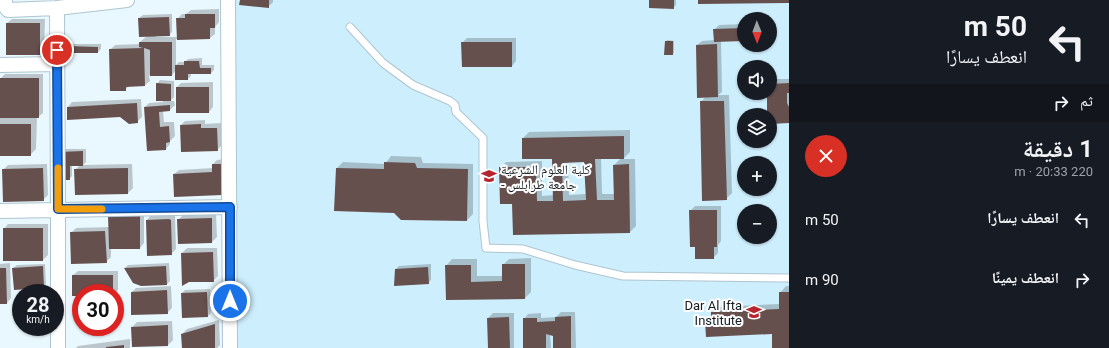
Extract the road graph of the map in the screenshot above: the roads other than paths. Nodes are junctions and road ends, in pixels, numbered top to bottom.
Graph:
1 (5, 0) edge
2 (127, 0) edge
3 (228, 0) edge
4 (57, 8) junction
5 (350, 27) dead end
6 (57, 64) junction
7 (0, 65) edge
8 (230, 207) junction
9 (58, 209) junction
10 (0, 210) edge
11 (789, 278) edge
12 (58, 348) edge
13 (230, 348) edge

1 - 4 street
2 - 4 street
3 - 8 street
4 - 6 street
5 - 11 lane
6 - 7 street
6 - 9 street
8 - 9 street
8 - 13 street
9 - 10 street
9 - 12 street

